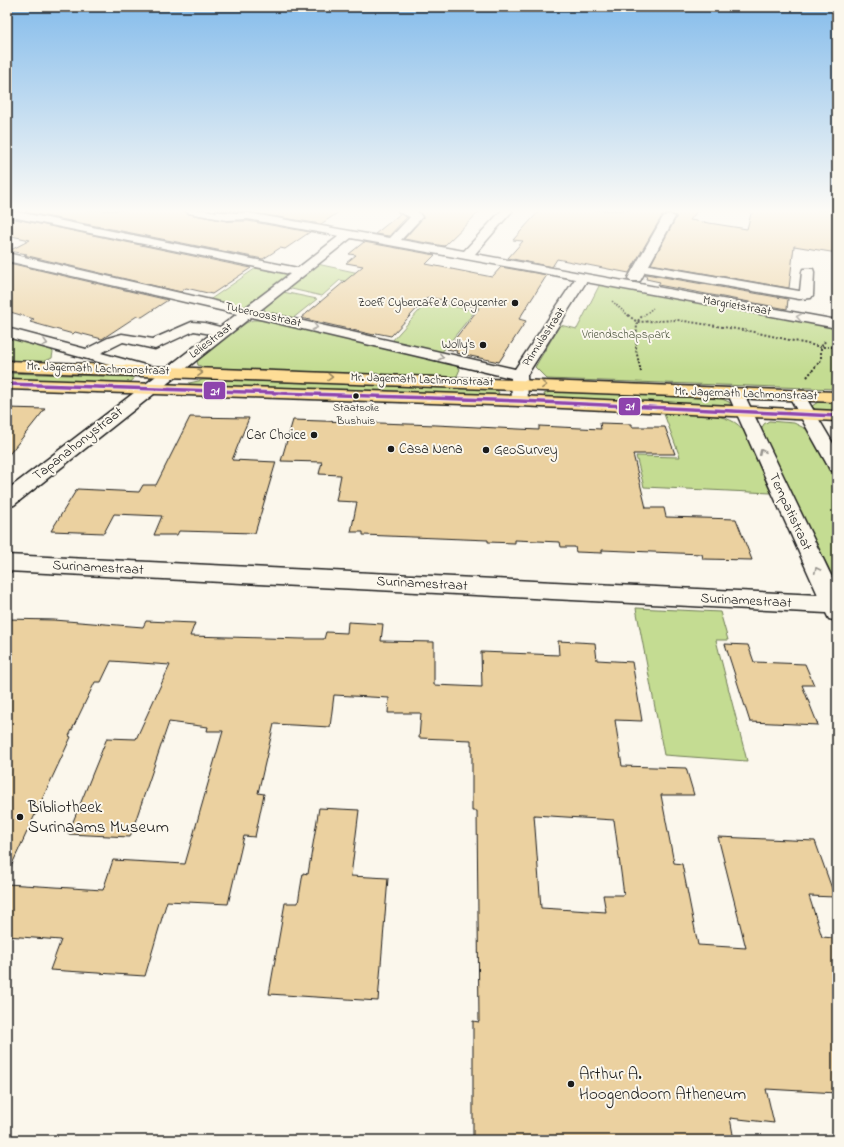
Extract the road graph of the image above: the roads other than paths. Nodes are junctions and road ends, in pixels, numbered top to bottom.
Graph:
1 (36, 264) edge
2 (259, 264) edge
3 (312, 264) edge
4 (510, 264) edge
5 (643, 264) edge
6 (641, 267) junction
7 (301, 272) junction
8 (808, 272) dead end
9 (582, 278) junction
10 (632, 287) junction
11 (249, 312) junction
12 (837, 324) edge
13 (7, 332) edge
14 (222, 333) junction
15 (88, 354) junction
16 (7, 366) edge
17 (146, 370) junction
18 (171, 372) junction
19 (519, 379) junction
20 (7, 384) edge
21 (148, 389) junction
22 (736, 394) junction
23 (797, 396) junction
24 (837, 397) edge
25 (520, 401) junction
26 (744, 413) junction
27 (808, 415) junction
28 (837, 416) edge
29 (837, 466) edge
30 (7, 500) edge
31 (7, 563) edge
32 (836, 607) edge

1 - 11 street, Tuberoosstraat
2 - 7 street
3 - 7 street, Leliestraat
4 - 9 street, Margrietstraat
5 - 6 street
6 - 8 street
6 - 10 street
7 - 11 street, Leliestraat
9 - 10 street, Margrietstraat
9 - 19 street, Primulastraat
12 -> 10 street, Margrietstraat
11 - 14 street, Leliestraat
11 -> 19 street, Tuberoosstraat
13 -> 15 street
14 - 15 street
14 - 18 street, Leliestraat
15 - 17 street
16 - 17 main road, Mr. Jagernath Lachmonstraat
17 - 18 main road, Mr. Jagernath Lachmonstraat
18 -> 19 main road, Mr. Jagernath Lachmonstraat
18 - 21 street, Leliestraat
19 -> 22 main road, Mr. Jagernath Lachmonstraat
19 - 25 street, Primulastraat
20 - 21 main road, Mr. Jagernath Lachmonstraat
21 - 25 main road, Mr. Jagernath Lachmonstraat
21 - 30 street, Tapanahonystraat
22 - 23 main road, Mr. Jagernath Lachmonstraat
22 - 26 street, Tempatistraat
23 - 24 main road, Mr. Jagernath Lachmonstraat
23 - 27 street
25 - 26 main road, Mr. Jagernath Lachmonstraat
26 - 27 main road, Mr. Jagernath Lachmonstraat
32 -> 26 street, Tempatistraat
27 - 28 main road, Mr. Jagernath Lachmonstraat
27 - 29 street
31 - 32 street, Surinamestraat

